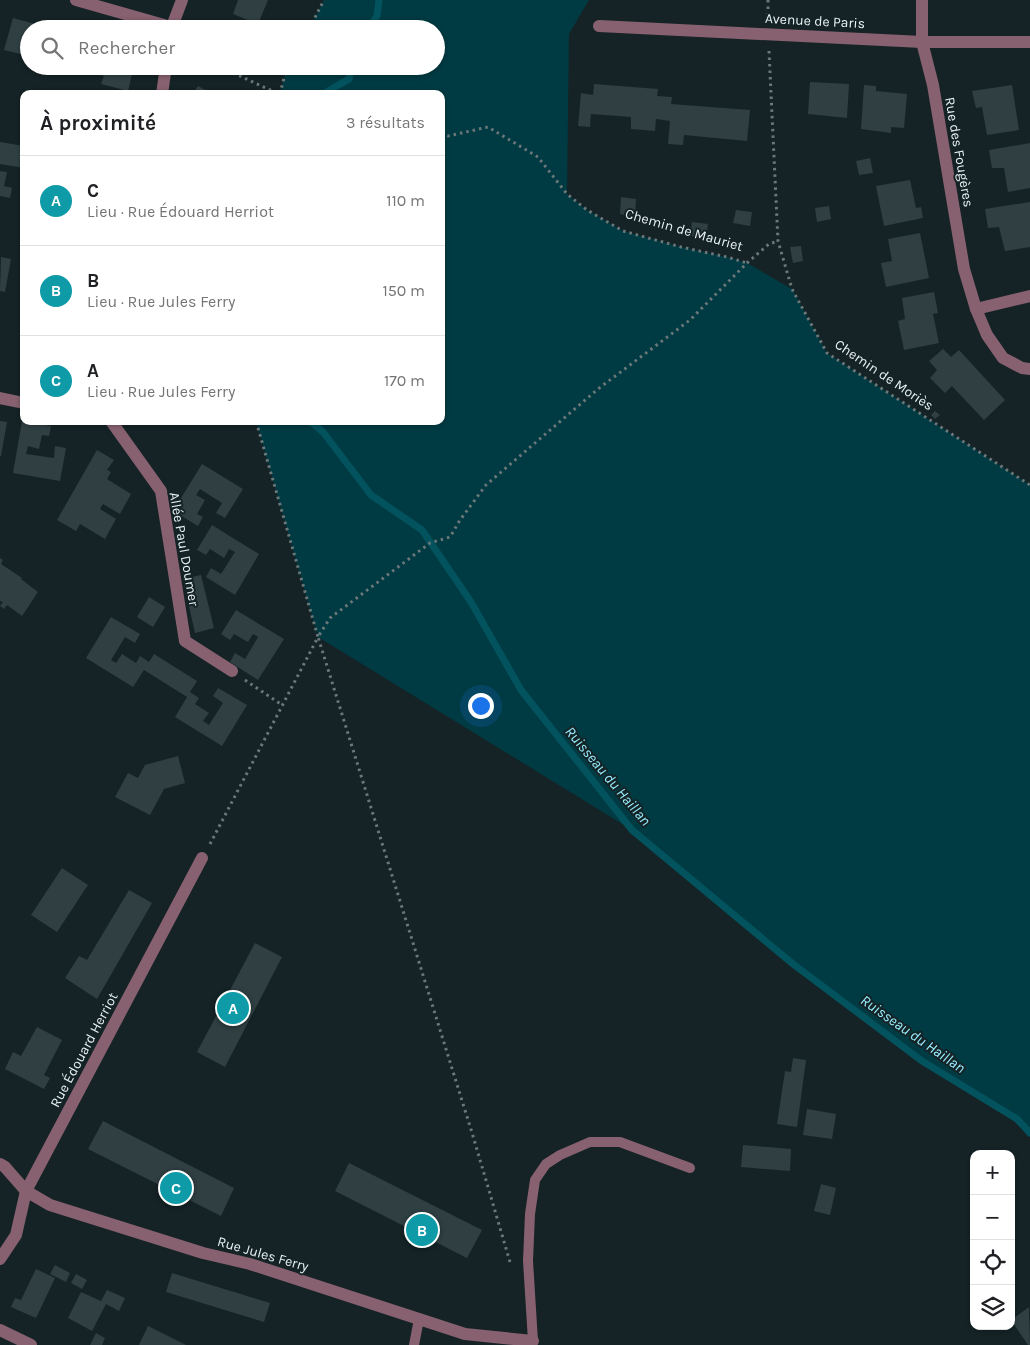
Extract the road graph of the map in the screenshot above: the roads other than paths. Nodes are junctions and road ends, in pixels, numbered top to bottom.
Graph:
1 (76, 0) edge
2 (182, 0) edge
3 (922, 0) edge
4 (144, 20) edge
5 (174, 20) edge
6 (599, 26) dead end
7 (922, 42) junction
8 (1030, 42) edge
9 (165, 75) edge
10 (163, 90) edge
11 (1030, 296) edge
12 (976, 309) junction
13 (1030, 369) edge
14 (0, 398) edge
15 (20, 402) edge
16 (114, 425) edge
17 (232, 671) road end
18 (202, 858) road end
19 (0, 1164) edge
20 (690, 1168) dead end
21 (26, 1191) junction
22 (0, 1259) edge
23 (419, 1319) junction
24 (0, 1330) edge
25 (533, 1342) joint
26 (31, 1345) edge
27 (414, 1345) edge

1 - 4 street
2 - 5 street
3 - 7 street, Rue des Fougères
6 - 7 street, Avenue de Paris
7 - 8 street, Avenue de Paris
7 - 12 street, Rue des Fougères
9 - 10 street
11 - 12 street
12 - 13 street, Rue des Fougères
14 - 15 street
16 - 17 street, Allée Paul Doumer
18 - 21 street, Rue Édouard Herriot
19 - 21 street, Rue Jules Ferry
20 - 25 lane
21 - 22 street, Rue Édouard Herriot
21 - 23 street, Rue Jules Ferry
23 - 25 street, Rue Jules Ferry
23 - 27 lane
24 - 26 street

